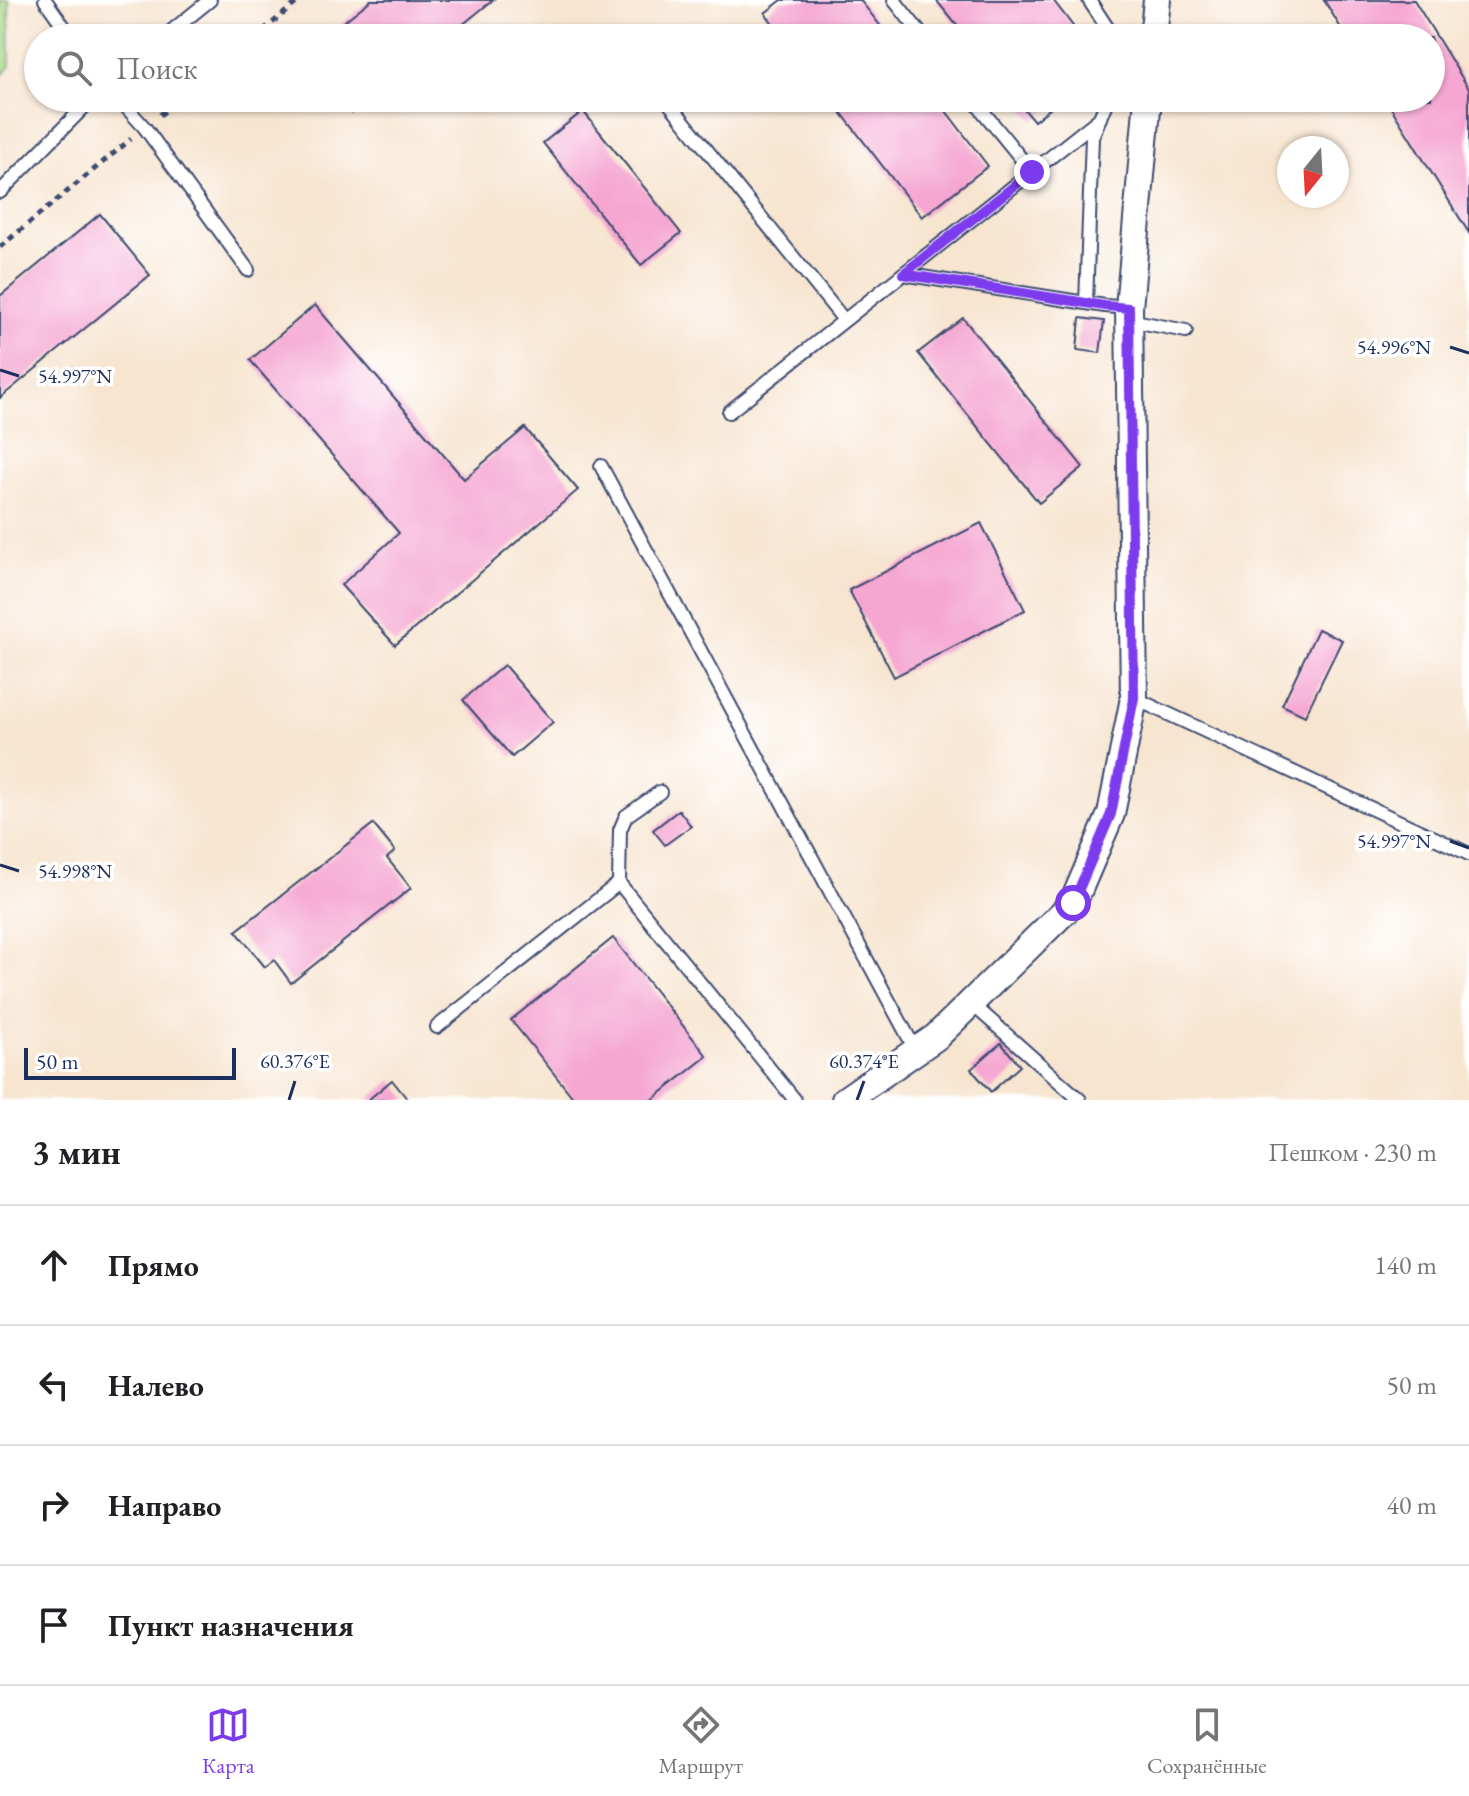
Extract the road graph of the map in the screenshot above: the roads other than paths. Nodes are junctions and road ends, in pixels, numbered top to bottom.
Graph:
1 (45, 0) edge
2 (210, 0) edge
3 (894, 0) edge
4 (1089, 0) edge
5 (1157, 0) edge
6 (62, 24) edge
7 (180, 24) edge
8 (913, 24) edge
9 (1105, 24) edge
10 (1154, 24) edge
11 (79, 112) edge
12 (131, 112) edge
13 (676, 112) edge
14 (983, 112) edge
15 (1102, 112) edge
16 (1147, 112) edge
17 (1100, 118) junction
18 (1032, 172) junction
19 (0, 192) edge
20 (248, 270) dead end
21 (903, 274) junction
22 (1086, 303) junction
23 (1129, 314) junction
24 (844, 320) junction
25 (1186, 331) dead end
26 (729, 412) dead end
27 (601, 466) dead end
28 (1134, 698) junction
29 (660, 792) dead end
30 (1469, 854) edge
31 (619, 883) junction
32 (971, 1003) junction
33 (437, 1027) dead end
34 (916, 1051) junction
35 (795, 1100) edge
36 (845, 1100) edge
37 (1080, 1100) edge

1 - 6 lane
2 - 7 lane
3 - 8 lane
4 - 9 lane
5 - 10 street
11 - 19 lane
12 - 20 lane
13 - 24 lane
14 - 18 lane
15 - 17 lane
16 - 23 street
17 - 18 lane
17 - 22 lane
18 - 21 lane
21 - 22 lane
21 - 24 lane
22 - 23 lane
23 - 25 lane
23 - 28 street
24 - 26 lane
27 - 34 lane
28 - 30 lane
28 - 32 street
29 - 31 lane
31 - 33 lane
31 - 35 lane
32 - 34 street
32 - 37 lane
34 - 36 street

